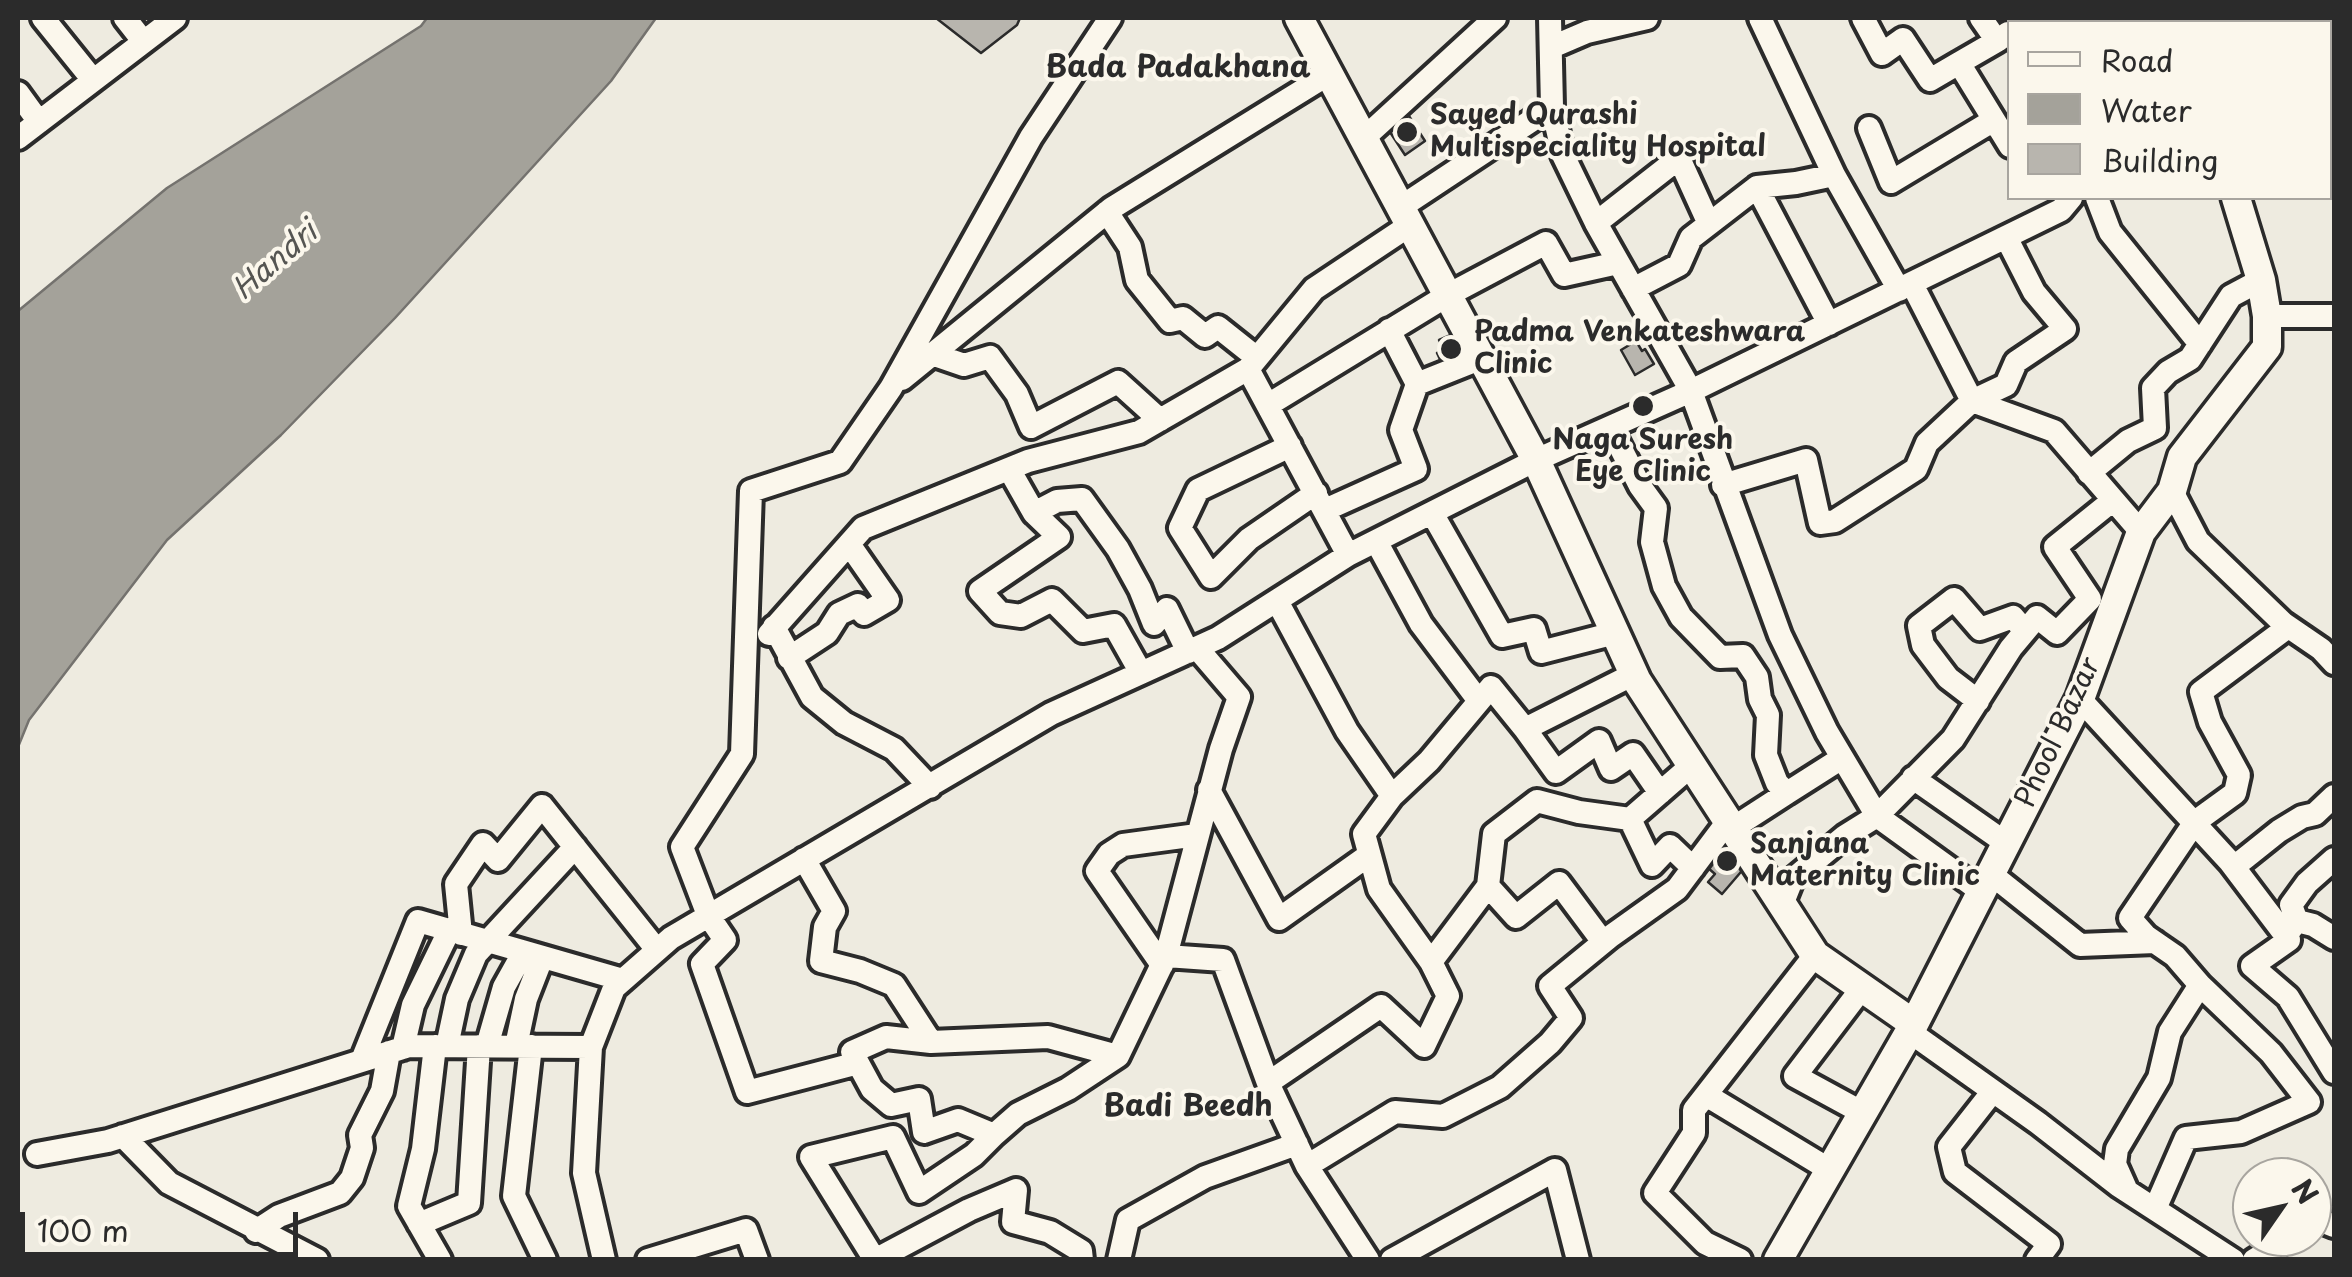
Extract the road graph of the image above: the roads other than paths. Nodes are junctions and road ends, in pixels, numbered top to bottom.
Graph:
1 (43, 18) edge
2 (125, 18) edge
3 (175, 18) edge
4 (1110, 18) edge
5 (1299, 18) edge
6 (1495, 18) edge
7 (1550, 18) edge
8 (1647, 18) edge
9 (1760, 18) edge
10 (1863, 18) edge
11 (1980, 18) edge
12 (2004, 36) edge
13 (144, 42) junction
14 (1552, 47) junction
15 (1959, 63) junction
16 (1329, 74) junction
17 (93, 80) junction
18 (18, 93) edge
19 (1552, 107) junction
20 (1994, 120) junction
21 (38, 122) junction
22 (1869, 128) dead end
23 (18, 138) edge
24 (1364, 138) junction
25 (2007, 141) edge
26 (1834, 175) junction
27 (1757, 187) junction
28 (2069, 200) edge
29 (2098, 200) edge
30 (2237, 200) edge
31 (2045, 206) edge
32 (1107, 212) junction
33 (1405, 216) junction
34 (1596, 223) junction
35 (1709, 224) junction
36 (2006, 237) junction
37 (1618, 263) junction
38 (2261, 280) junction
39 (1905, 287) junction
40 (1633, 290) junction
41 (1448, 295) junction
42 (2267, 316) junction
43 (2334, 316) edge
44 (1828, 324) junction
45 (1389, 330) junction
46 (2200, 344) junction
47 (932, 354) junction
48 (1482, 358) junction
49 (1252, 364) junction
50 (1417, 384) junction
51 (892, 388) junction
52 (1690, 390) junction
53 (1972, 401) junction
54 (1268, 405) junction
55 (1160, 420) junction
56 (1610, 426) junction
57 (1290, 446) junction
58 (1536, 460) junction
59 (1009, 469) junction
60 (2089, 473) junction
61 (1724, 485) junction
62 (2172, 490) junction
63 (2112, 501) junction
64 (1320, 502) junction
65 (1034, 513) junction
66 (1432, 513) junction
67 (2140, 532) junction
68 (1376, 541) junction
69 (849, 544) junction
70 (1348, 555) junction
71 (1277, 600) junction
72 (2288, 626) junction
73 (2025, 631) junction
74 (1615, 633) junction
75 (1192, 650) junction
76 (789, 658) junction
77 (2334, 663) edge
78 (1141, 673) junction
79 (1634, 674) junction
80 (2080, 699) junction
81 (1480, 701) junction
82 (1978, 701) junction
83 (1525, 729) junction
84 (1842, 758) junction
85 (1692, 765) junction
86 (1913, 778) junction
87 (930, 787) junction
88 (1209, 790) junction
89 (1788, 792) junction
90 (1660, 793) junction
91 (1392, 796) junction
92 (2334, 796) edge
93 (1876, 816) junction
94 (1630, 818) junction
95 (2194, 822) junction
96 (1730, 825) junction
97 (1197, 836) junction
98 (2006, 843) junction
99 (575, 847) junction
100 (1370, 855) junction
101 (804, 859) junction
102 (2334, 859) edge
103 (2234, 867) junction
104 (1693, 868) junction
105 (1986, 883) junction
106 (1488, 886) junction
107 (1782, 905) junction
108 (708, 914) junction
109 (2291, 928) junction
110 (455, 932) junction
111 (2334, 938) edge
112 (488, 942) junction
113 (1603, 942) junction
114 (2155, 942) junction
115 (657, 950) junction
116 (1815, 954) junction
117 (533, 956) junction
118 (1164, 960) junction
119 (1431, 962) junction
120 (623, 980) junction
121 (2200, 985) junction
122 (1862, 988) junction
123 (1912, 1028) junction
124 (931, 1042) junction
125 (441, 1046) junction
126 (483, 1046) junction
127 (524, 1046) junction
128 (591, 1047) junction
129 (396, 1050) junction
130 (1118, 1056) junction
131 (362, 1060) junction
132 (858, 1062) junction
133 (2334, 1066) edge
134 (1268, 1083) junction
135 (1994, 1092) junction
136 (1706, 1095) junction
137 (1863, 1113) junction
138 (994, 1135) junction
139 (124, 1136) junction
140 (1297, 1144) junction
141 (37, 1154) dead end
142 (1308, 1166) junction
143 (1830, 1170) junction
144 (2127, 1191) junction
145 (2155, 1209) junction
146 (419, 1224) junction
147 (256, 1231) junction
148 (596, 1256) edge
149 (316, 1260) edge
150 (440, 1260) edge
151 (545, 1260) edge
152 (648, 1260) edge
153 (758, 1260) edge
154 (875, 1260) edge
155 (1082, 1260) edge
156 (1119, 1260) edge
157 (1368, 1260) edge
158 (1392, 1260) edge
159 (1578, 1260) edge
160 (1740, 1260) edge
161 (1778, 1260) edge
162 (2037, 1260) edge
163 (2234, 1260) edge

1 - 17 street
2 - 13 street
3 - 13 street
4 - 51 street
5 - 16 street
6 - 24 street
7 - 14 street
8 - 14 street
9 - 26 street
10 - 15 street
11 - 12 street
12 - 15 street
13 - 17 street
14 - 19 street
15 - 20 street
16 - 24 street
16 - 32 street
17 - 21 street
18 - 21 street
19 - 33 street
19 - 34 street
20 - 22 street
20 - 25 street
21 - 23 street
24 - 33 street
26 - 27 street
26 - 39 street
27 - 35 street
27 - 44 street
28 - 31 street
29 - 46 street
30 - 38 street, Phool Bazar
31 - 36 street
32 - 47 street
32 - 49 street
33 - 41 street
33 - 49 street
34 - 35 street
34 - 37 street
35 - 40 street
36 - 39 street
36 - 53 street
37 - 40 street
37 - 41 street
38 - 42 street, Phool Bazar
38 - 46 street
39 - 44 street
39 - 53 street
40 - 52 street
41 - 45 street
41 - 48 street
42 - 43 street
42 - 62 street, Phool Bazar
44 - 52 street
45 - 50 street
45 - 54 street
46 - 60 street
47 - 51 street
47 - 55 street
48 - 50 street
48 - 58 street
49 - 54 street
49 - 55 street
50 - 64 street
51 - 108 street
52 - 56 street
52 - 61 street
53 - 60 street
53 - 61 street
54 - 57 street
55 - 59 street
56 - 58 street
56 - 89 street
57 - 64 street
57 - 64 street
58 - 66 street
58 - 74 street
59 - 65 street
59 - 69 street
60 - 63 street
61 - 84 street
62 - 67 street, Phool Bazar
62 - 72 street
63 - 67 street
63 - 73 street
64 - 70 street
65 - 75 street
65 - 78 street
66 - 68 street
66 - 74 street
67 - 80 street, Phool Bazar
68 - 70 street
68 - 81 street
69 - 76 street
69 - 76 street
70 - 71 street
71 - 75 street
71 - 91 street
72 - 77 street
72 - 95 street
73 - 82 street
73 - 82 street
74 - 79 street
75 - 78 street
75 - 88 street
76 - 87 street
78 - 87 street
79 - 83 street
79 - 85 street
80 - 95 street
80 - 98 street, Phool Bazar
81 - 83 street
81 - 91 street
82 - 86 street
83 - 90 street
84 - 89 street
84 - 93 street
85 - 90 street
85 - 96 street
86 - 93 street
86 - 98 street
87 - 101 street
88 - 97 street
88 - 100 street
89 - 96 street
90 - 94 street
91 - 100 street
92 - 103 street
93 - 105 street
93 - 107 street
94 - 104 street
94 - 106 street
95 - 103 street
95 - 114 street
96 - 104 street
96 - 107 street
97 - 118 street
97 - 118 street
98 - 105 street, Phool Bazar
99 - 110 street
99 - 112 street
99 - 115 street
100 - 119 street
101 - 108 street
101 - 124 street
102 - 109 street
103 - 109 street
104 - 113 street
105 - 114 street
105 - 123 street, Phool Bazar
106 - 113 street
106 - 119 street
107 - 116 street
108 - 115 street
108 - 132 street
109 - 111 street
109 - 133 street
110 - 112 street
110 - 129 street
110 - 131 street
112 - 117 street
112 - 125 street
113 - 142 street
114 - 121 street
115 - 120 street
116 - 122 street
116 - 136 street
117 - 120 street
117 - 126 street
117 - 127 street
118 - 130 street
118 - 134 street
119 - 134 street
120 - 128 street
121 - 144 street
121 - 145 street
122 - 123 street
122 - 137 street
123 - 135 street
123 - 137 street, Phool Bazar
124 - 130 street
124 - 132 street
125 - 126 street
125 - 129 street
125 - 146 street
126 - 127 street
126 - 146 street
127 - 128 street
127 - 151 street
128 - 148 street
129 - 131 street
129 - 147 street
130 - 138 street
131 - 139 street
132 - 138 street
134 - 140 street
135 - 144 street
135 - 162 street
136 - 143 street
136 - 160 street
137 - 143 street, Phool Bazar
138 - 154 street
139 - 141 street
139 - 147 street
140 - 142 street
140 - 156 street
142 - 157 street
143 - 161 street, Phool Bazar
144 - 145 street
145 - 163 street
146 - 150 street
147 - 149 street
152 - 153 street
154 - 155 street
158 - 159 street

